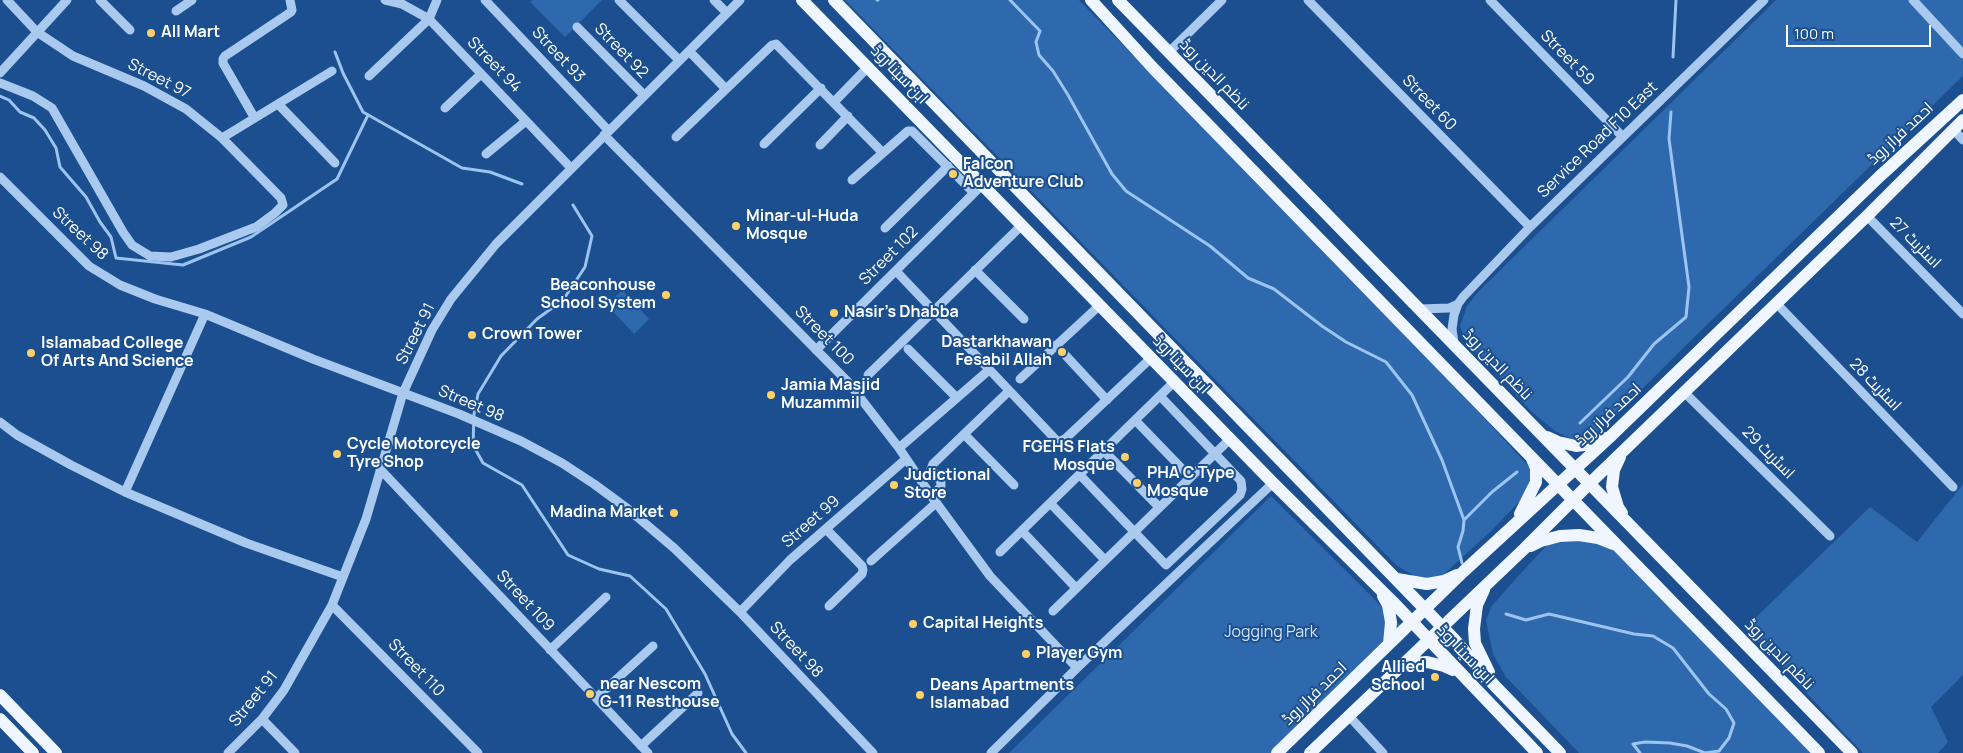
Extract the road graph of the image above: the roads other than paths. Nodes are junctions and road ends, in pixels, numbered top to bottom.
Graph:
1 (7, 0) edge
2 (67, 0) edge
3 (100, 0) edge
4 (192, 0) edge
5 (290, 0) edge
6 (385, 0) edge
7 (437, 0) edge
8 (485, 0) edge
9 (620, 0) edge
10 (714, 0) edge
11 (740, 0) edge
12 (802, 0) edge
13 (834, 0) edge
14 (1090, 0) edge
15 (1118, 0) edge
16 (1222, 0) edge
17 (1308, 0) edge
18 (1490, 0) edge
19 (1764, 0) edge
20 (1913, 0) edge
21 (402, 2) edge
22 (176, 11) dead end
23 (727, 13) junction
24 (429, 19) junction
25 (577, 28) dead end
26 (130, 30) dead end
27 (37, 32) junction
28 (689, 51) junction
29 (1169, 52) junction
30 (1963, 54) edge
31 (679, 60) junction
32 (868, 67) junction
33 (332, 71) dead end
34 (0, 72) edge
35 (481, 74) junction
36 (369, 76) dead end
37 (0, 83) edge
38 (821, 88) junction
39 (726, 89) junction
40 (644, 96) junction
41 (1963, 100) edge
42 (834, 102) junction
43 (278, 104) junction
44 (446, 108) dead end
45 (848, 116) junction
46 (254, 117) junction
47 (1963, 120) edge
48 (526, 121) junction
49 (1953, 130) junction
50 (606, 133) junction
51 (676, 137) dead end
52 (1623, 137) junction
53 (222, 138) junction
54 (1963, 140) edge
55 (764, 144) dead end
56 (820, 145) dead end
57 (883, 153) junction
58 (486, 154) dead end
59 (335, 163) dead end
60 (948, 166) junction
61 (571, 168) junction
62 (0, 177) edge
63 (852, 180) dead end
64 (978, 189) junction
65 (1867, 216) junction
66 (1022, 225) junction
67 (1530, 227) junction
68 (885, 228) dead end
69 (1359, 247) junction
70 (1344, 264) junction
71 (976, 270) junction
72 (896, 271) junction
73 (1776, 303) junction
74 (1458, 304) junction
75 (1100, 305) junction
76 (1420, 309) junction
77 (934, 311) junction
78 (205, 314) junction
79 (1963, 314) edge
80 (1024, 319) dead end
81 (1454, 343) junction
82 (1056, 345) junction
83 (908, 349) dead end
84 (816, 350) junction
85 (1151, 358) junction
86 (989, 370) junction
87 (868, 375) dead end
88 (1020, 379) dead end
89 (1174, 382) junction
90 (1009, 391) junction
91 (1684, 392) junction
92 (403, 393) junction
93 (1160, 396) junction
94 (957, 398) junction
95 (1107, 400) junction
96 (1135, 420) junction
97 (0, 422) edge
98 (964, 434) junction
99 (1540, 434) junction
100 (1612, 435) junction
101 (1230, 439) junction
102 (899, 448) junction
103 (1104, 451) junction
104 (1622, 452) junction
105 (1215, 453) junction
106 (1276, 455) junction
107 (1530, 455) junction
108 (906, 459) junction
109 (380, 469) junction
110 (1575, 469) junction
111 (1261, 470) junction
112 (1080, 474) junction
113 (1190, 477) junction
114 (1273, 483) junction
115 (1589, 484) junction
116 (1014, 485) dead end
117 (1558, 485) junction
118 (1953, 488) dead end
119 (125, 492) junction
120 (934, 500) junction
121 (1573, 500) junction
122 (1050, 503) junction
123 (1158, 507) junction
124 (1516, 523) junction
125 (1631, 527) junction
126 (826, 529) junction
127 (1022, 531) junction
128 (1134, 531) junction
129 (1352, 533) junction
130 (1830, 536) dead end
131 (1616, 544) junction
132 (1338, 547) junction
133 (1524, 549) junction
134 (1000, 552) dead end
135 (1105, 560) junction
136 (871, 561) dead end
137 (1464, 571) junction
138 (343, 577) junction
139 (1395, 578) junction
140 (1487, 583) junction
141 (1378, 587) junction
142 (1076, 588) junction
143 (606, 598) dead end
144 (332, 605) junction
145 (829, 606) dead end
146 (1425, 609) junction
147 (1053, 611) dead end
148 (740, 612) junction
149 (1412, 622) junction
150 (1443, 627) junction
151 (1429, 641) junction
152 (1389, 644) junction
153 (653, 646) dead end
154 (550, 650) junction
155 (1077, 668) junction
156 (1401, 668) junction
157 (1460, 674) junction
158 (1495, 686) junction
159 (698, 693) dead end
160 (0, 695) edge
161 (596, 698) junction
162 (1349, 716) junction
163 (0, 719) edge
164 (262, 719) junction
165 (645, 750) edge
166 (33, 753) edge
167 (56, 753) edge
168 (228, 753) edge
169 (295, 753) edge
170 (478, 753) edge
171 (873, 753) edge
172 (991, 753) edge
173 (1277, 753) edge
174 (1310, 753) edge
175 (1383, 753) edge
176 (1536, 753) edge
177 (1560, 753) edge
178 (1820, 753) edge
179 (1852, 753) edge

1 - 27 street, Street 97
2 - 27 street
3 - 26 street
4 - 22 street
5 - 46 street
6 - 21 street, Street 94
7 - 24 street
8 - 50 street, Street 93
9 - 31 street
10 - 23 street
11 - 23 street, Street 91
12 - 32 main road, ابن سینا روڈ
13 - 106 main road, ابن سینا روڈ
14 - 70 main road
15 - 29 main road, ناظم الدین روڈ
16 - 29 street
17 - 67 street, Street 60
18 - 52 street, Street 59
19 - 52 street, Service Road F10 East
20 - 30 street
21 - 24 street, Street 94
23 - 28 street, Street 91
24 - 35 street, Street 94
24 - 36 street
25 - 40 street, Street 92
27 - 34 street
27 - 53 street, Street 97
28 - 31 street, Street 91
28 - 39 street
29 - 69 main road, ناظم الدین روڈ
31 - 40 street, Street 91
32 - 42 street
32 - 64 main road, ابن سینا روڈ
33 - 43 street
35 - 44 street
35 - 48 street, Street 94
37 - 53 street, Street 97
38 - 39 street
38 - 42 street
38 - 55 street
39 - 51 street
40 - 50 street, Street 91
41 - 100 main road, احمد فراز روڈ
42 - 45 street
43 - 46 street
43 - 59 street
45 - 56 street
45 - 57 street
46 - 53 street
47 - 49 main road, احمد فراز روڈ
48 - 58 street
48 - 61 street, Street 94
49 - 54 street
49 - 65 main road, احمد فراز روڈ
50 - 61 street, Street 91
50 - 84 street, Street 100
52 - 67 street, Service Road F10 East
57 - 60 street
57 - 63 street
60 - 64 street
60 - 68 street
61 - 92 street, Street 91
62 - 78 street, Street 98
64 - 66 main road, ابن سینا روڈ
64 - 72 street, Street 102
65 - 73 main road, احمد فراز روڈ
65 - 79 street, اسٹریٹ 27
66 - 71 street
66 - 75 main road, ابن سینا روڈ
67 - 74 street, Service Road F10 East
69 - 70 main road
69 - 76 main road, ناظم الدین روڈ
70 - 107 main road
71 - 77 street
71 - 80 street
72 - 77 street
72 - 84 street, Street 102
73 - 91 main road, احمد فراز روڈ
73 - 118 street, اسٹریٹ 28
74 - 76 street
74 - 81 street, Service Road F10 East
75 - 82 street
75 - 85 main road, ابن سینا روڈ
76 - 81 main road, ناظم الدین روڈ
77 - 86 street
77 - 87 street
78 - 92 street, Street 98
78 - 119 street
81 - 99 main road, ناظم الدین روڈ
82 - 88 street
82 - 95 street
83 - 94 street
84 - 102 street, Street 100
85 - 89 main road, ابن سینا روڈ
85 - 95 street
86 - 90 street
86 - 94 street
89 - 93 street
89 - 101 main road, ابن سینا روڈ
90 - 95 street
90 - 98 street
91 - 104 main road, احمد فراز روڈ
91 - 130 street, اسٹریٹ 29
92 - 109 street, Street 91
92 - 148 street, Street 98
93 - 96 street
93 - 105 street
94 - 102 street
96 - 103 street
96 - 113 street
97 - 119 street
98 - 116 street
98 - 120 street
99 - 100 main road
99 - 110 main road, ناظم الدین روڈ
100 - 110 main road, احمد فراز روڈ
101 - 105 street
101 - 111 main road, ابن سینا روڈ
102 - 108 street, Street 100
103 - 112 street
103 - 123 street
104 - 115 main road, احمد فراز روڈ
104 - 125 main road
105 - 113 street
105 - 128 street
106 - 111 main road
106 - 129 main road, ابن سینا روڈ
107 - 117 main road
107 - 124 main road
108 - 120 street, Street 100
108 - 126 street, Street 99
109 - 138 street, Street 91
109 - 154 street, Street 109
110 - 115 main road, ناظم الدین روڈ
110 - 117 main road, احمد فراز روڈ
111 - 114 main road, ابن سینا روڈ
112 - 122 street
112 - 128 street
113 - 123 street
114 - 132 main road, ابن سینا روڈ
114 - 155 street
115 - 121 main road, احمد فراز روڈ
115 - 125 main road, ناظم الدین روڈ
117 - 121 main road
117 - 124 main road, احمد فراز روڈ
119 - 138 street
120 - 136 street
120 - 155 street, Street 100
121 - 131 main road
121 - 133 main road, احمد فراز روڈ
122 - 127 street
122 - 135 street
123 - 128 street
124 - 137 main road, احمد فراز روڈ
125 - 179 main road, ناظم الدین روڈ
126 - 145 street
126 - 148 street, Street 99
127 - 134 street
127 - 142 street
128 - 135 street
129 - 132 main road
129 - 139 main road, ابن سینا روڈ
131 - 133 main road
131 - 178 main road
132 - 141 main road, ابن سینا روڈ
133 - 140 main road, احمد فراز روڈ
135 - 142 street
137 - 139 main road
137 - 146 main road, احمد فراز روڈ
138 - 144 street, Street 91
139 - 146 main road, ابن سینا روڈ
140 - 150 main road, احمد فراز روڈ
140 - 158 main road
141 - 149 main road, ابن سینا روڈ
141 - 152 main road
142 - 147 street
143 - 154 street
144 - 164 street, Street 91
144 - 170 street, Street 110
146 - 149 main road, احمد فراز روڈ
146 - 150 main road, ابن سینا روڈ
148 - 171 street, Street 98
149 - 151 main road, ابن سینا روڈ
149 - 152 main road, احمد فراز روڈ
150 - 151 main road, احمد فراز روڈ
150 - 158 main road, ابن سینا روڈ
151 - 156 main road, احمد فراز روڈ
151 - 157 main road, ابن سینا روڈ
152 - 173 main road, احمد فراز روڈ
153 - 161 street
154 - 161 street, Street 109
155 - 172 street
156 - 157 main road
156 - 162 main road, احمد فراز روڈ
157 - 176 main road, ابن سینا روڈ
158 - 177 main road, ابن سینا روڈ
159 - 165 street
160 - 167 main road
161 - 165 street, Street 109
162 - 174 main road, احمد فراز روڈ
162 - 175 street
163 - 166 main road
164 - 168 street, Street 91
164 - 169 street

